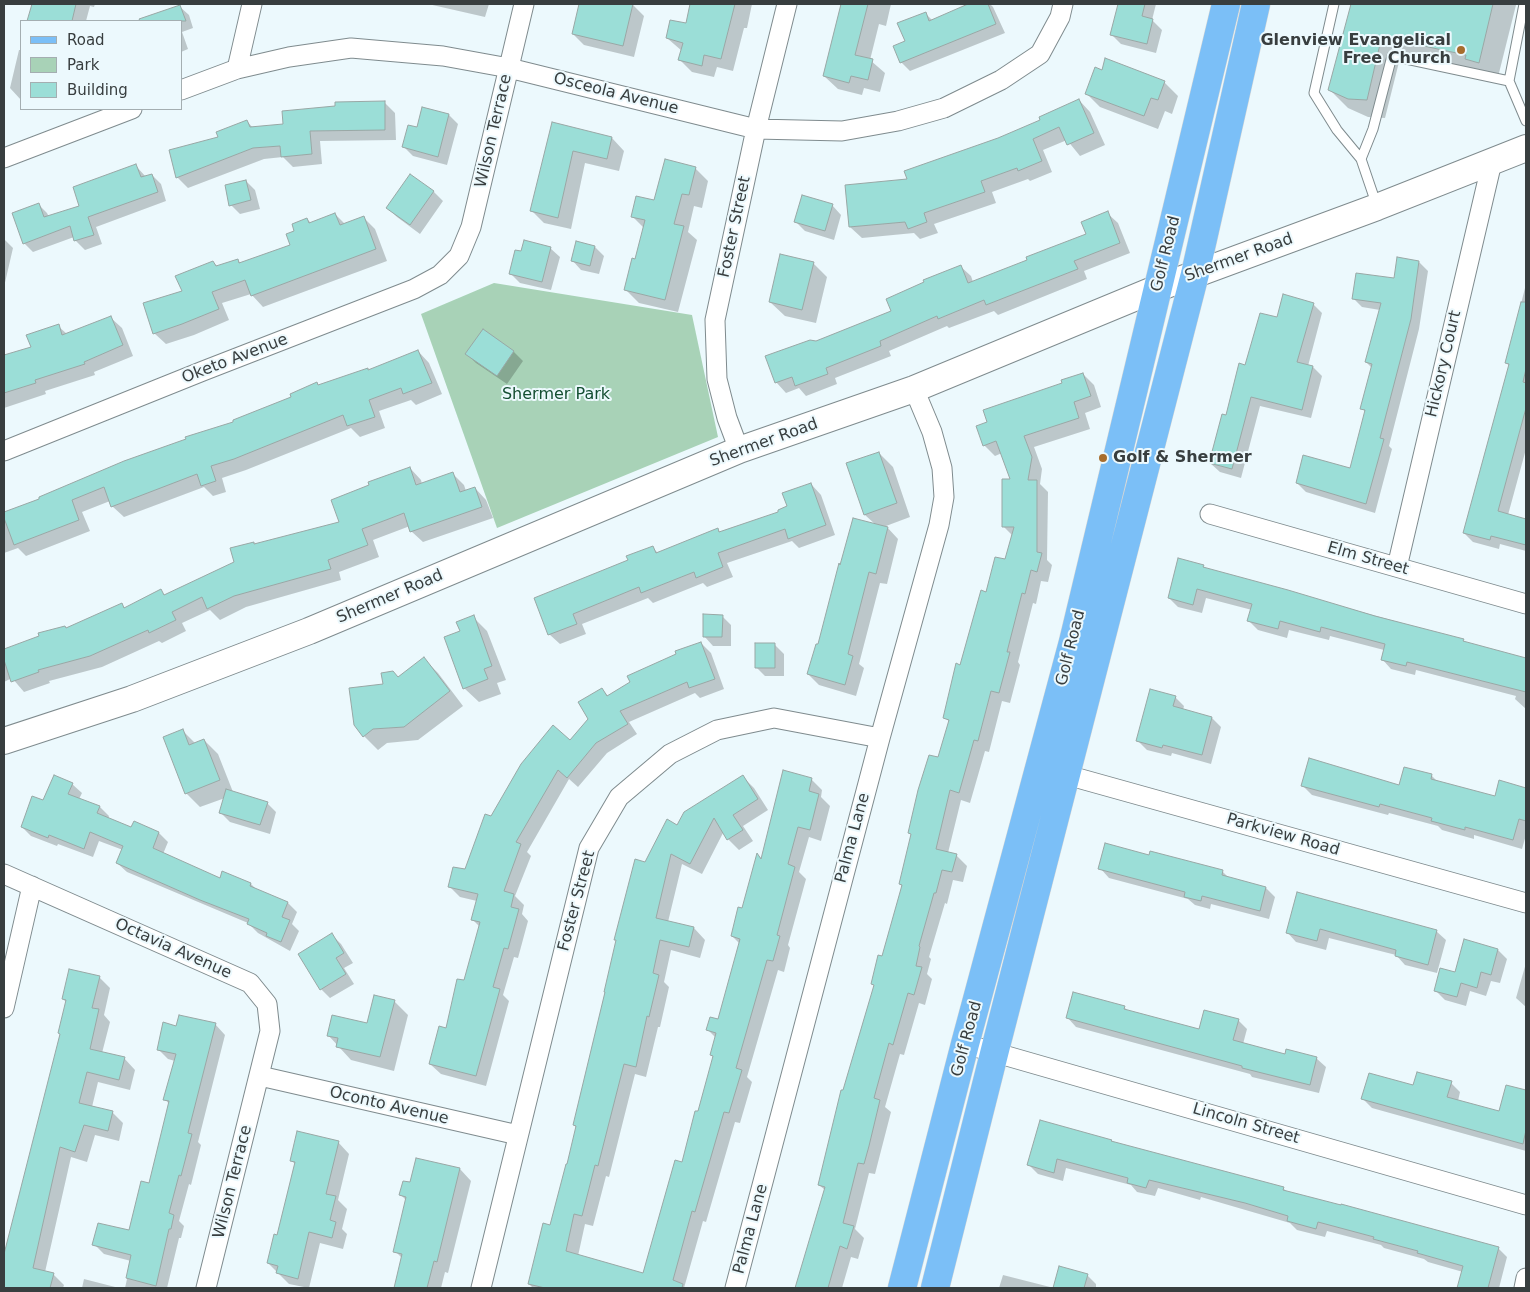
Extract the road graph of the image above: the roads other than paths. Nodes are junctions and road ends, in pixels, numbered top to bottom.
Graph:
1 (252, 4) edge
2 (524, 4) edge
3 (787, 4) edge
4 (1063, 4) edge
5 (1226, 4) edge
6 (1256, 4) edge
7 (1334, 4) edge
8 (1524, 4) edge
9 (509, 68) junction
10 (237, 69) junction
11 (1508, 80) junction
12 (182, 90) edge
13 (129, 110) edge
14 (1526, 121) edge
15 (756, 129) junction
16 (1526, 148) edge
17 (4, 158) edge
18 (1361, 159) junction
19 (1492, 162) junction
20 (1377, 207) junction
21 (459, 256) joint
22 (1195, 274) junction
23 (1158, 288) junction
24 (914, 389) junction
25 (739, 450) junction
26 (4, 451) edge
27 (1210, 514) dead end
28 (1397, 566) junction
29 (1526, 604) edge
30 (880, 738) junction
31 (4, 741) edge
32 (1040, 768) junction
33 (1067, 775) junction
34 (4, 874) edge
35 (32, 886) junction
36 (1526, 903) edge
37 (4, 1008) edge
38 (965, 1044) junction
39 (994, 1052) junction
40 (260, 1076) junction
41 (518, 1135) junction
42 (1526, 1205) edge
43 (1526, 1278) edge
44 (206, 1288) edge
45 (481, 1288) edge
46 (735, 1288) edge
47 (902, 1288) edge
48 (935, 1288) edge
49 (1524, 1288) edge

1 - 10 street
2 - 9 street, Wilson Terrace
3 - 15 street, Foster Street
4 - 15 street, Osceola Avenue
5 - 23 main road, Golf Road
6 - 22 main road, Golf Road
7 - 18 lane
8 - 11 lane
9 - 10 street, Osceola Avenue
9 - 15 street, Osceola Avenue
9 - 21 street, Wilson Terrace
10 - 12 street, Osceola Avenue
11 - 14 lane
11 - 18 lane
13 - 17 street
15 - 25 street, Foster Street
16 - 19 main road, Shermer Road
18 - 20 lane
19 - 20 main road, Shermer Road
19 - 28 street, Hickory Court
20 - 22 main road, Shermer Road
21 - 26 street, Oketo Avenue
22 - 23 main road, Shermer Road
22 - 33 main road, Golf Road
23 - 24 main road, Shermer Road
23 - 32 main road, Golf Road
24 - 25 main road, Shermer Road
24 - 30 street, Palma Lane
25 - 31 main road, Shermer Road
27 - 28 street, Elm Street
28 - 29 street, Elm Street
30 - 41 street, Foster Street
30 - 46 street, Palma Lane
32 - 33 street, Parkview Road
32 - 38 main road, Golf Road
33 - 36 street, Parkview Road
33 - 39 main road, Golf Road
34 - 35 street, Octavia Avenue
35 - 37 street
35 - 40 street, Octavia Avenue
38 - 39 street, Lincoln Street
38 - 47 main road, Golf Road
39 - 42 street, Lincoln Street
39 - 48 main road, Golf Road
40 - 41 street, Oconto Avenue
40 - 44 street, Wilson Terrace
41 - 45 street, Foster Street
43 - 49 street

